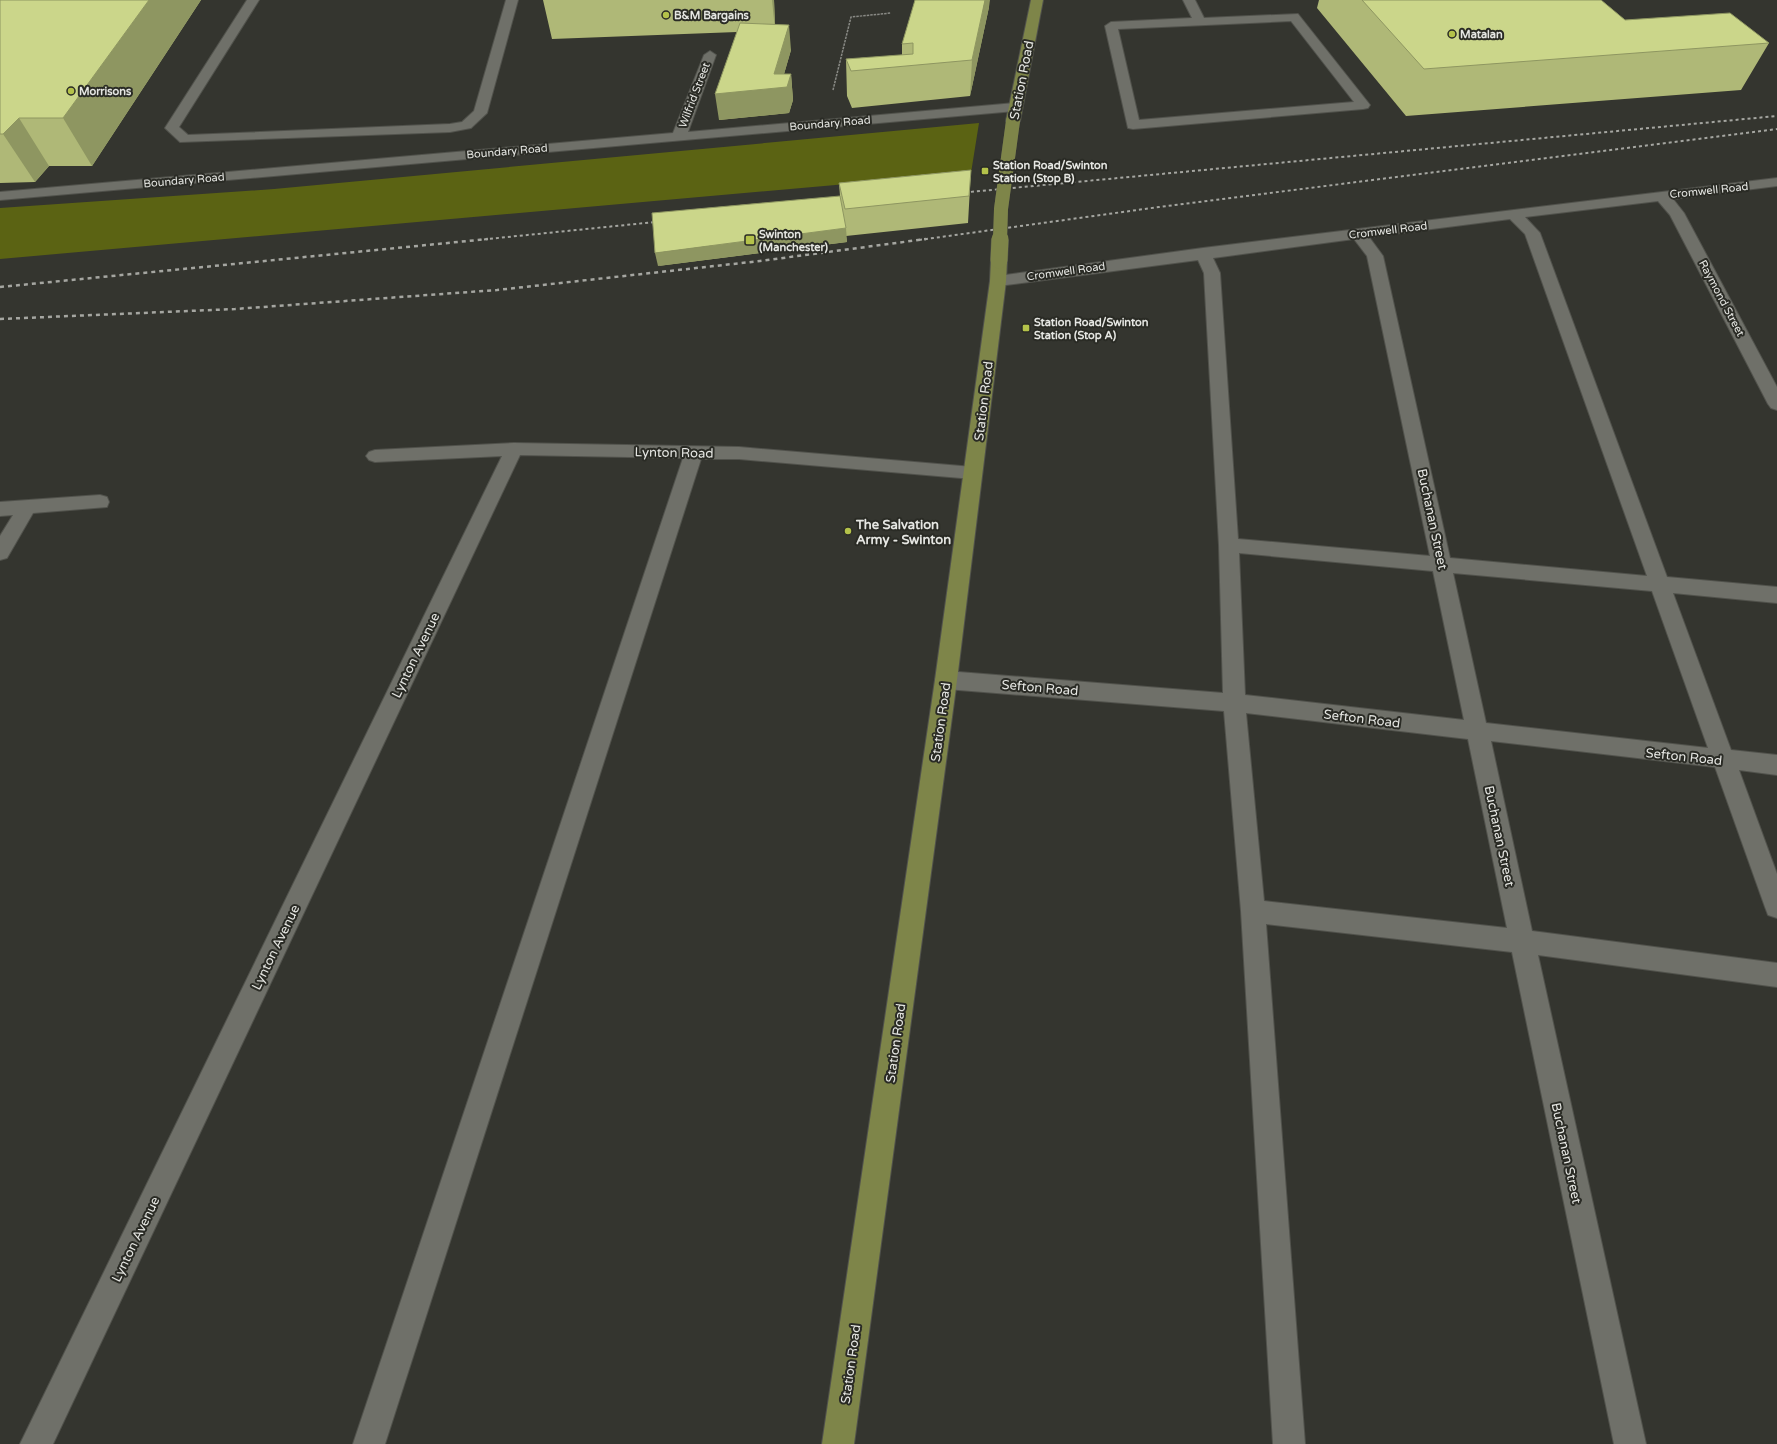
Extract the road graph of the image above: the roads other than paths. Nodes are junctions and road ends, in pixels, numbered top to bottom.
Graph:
1 (253, 0) edge
2 (512, 0) edge
3 (1037, 0) edge
4 (1189, 0) edge
5 (1200, 22) junction
6 (710, 55) dead end
7 (1014, 114) junction
8 (679, 136) junction
9 (1777, 182) edge
10 (1661, 195) junction
11 (0, 196) edge
12 (1514, 214) junction
13 (1358, 234) junction
14 (1203, 253) junction
15 (999, 270) junction
16 (1777, 404) edge
17 (514, 449) junction
18 (694, 452) junction
19 (375, 456) dead end
20 (973, 473) junction
21 (100, 502) dead end
22 (27, 507) junction
23 (0, 509) edge
24 (1229, 545) junction
25 (0, 553) edge
26 (1442, 564) junction
27 (1661, 584) junction
28 (1777, 595) edge
29 (946, 680) junction
30 (1234, 703) junction
31 (1479, 732) junction
32 (1724, 760) junction
33 (1777, 765) edge
34 (1777, 908) edge
35 (1253, 911) junction
36 (1522, 941) junction
37 (1777, 975) edge
38 (36, 1444) edge
39 (369, 1444) edge
40 (838, 1444) edge
41 (1289, 1444) edge
42 (1630, 1444) edge

1 - 2 street
3 - 7 main road, Station Road
4 - 5 street
5 - 5 street
6 - 8 street, Wilfrid Street
7 - 8 street, Boundary Road
7 - 15 main road, Station Road, bridge
8 - 11 street, Boundary Road
9 - 10 street, Cromwell Road
10 - 12 street, Cromwell Road
10 - 16 street, Raymond Street
12 - 13 street, Cromwell Road
12 - 27 street
13 - 14 street, Cromwell Road
13 - 26 street, Buchanan Street
14 - 15 street, Cromwell Road
14 - 24 street
15 - 20 main road, Station Road
17 - 18 street, Lynton Road
17 - 19 street, Lynton Road
17 - 38 street, Lynton Avenue
18 - 20 street, Lynton Road
18 - 39 street
20 - 29 main road, Station Road
21 - 22 street
22 - 23 street
22 - 25 street
24 - 26 street
24 - 30 street
26 - 27 street
26 - 31 street, Buchanan Street
27 - 28 street
27 - 32 street
29 - 30 street, Sefton Road
29 - 40 main road, Station Road
30 - 31 street, Sefton Road
30 - 35 street
31 - 32 street, Sefton Road
31 - 36 street, Buchanan Street
32 - 33 street, Sefton Road
32 - 34 street
35 - 36 street
35 - 41 street
36 - 37 street
36 - 42 street, Buchanan Street

